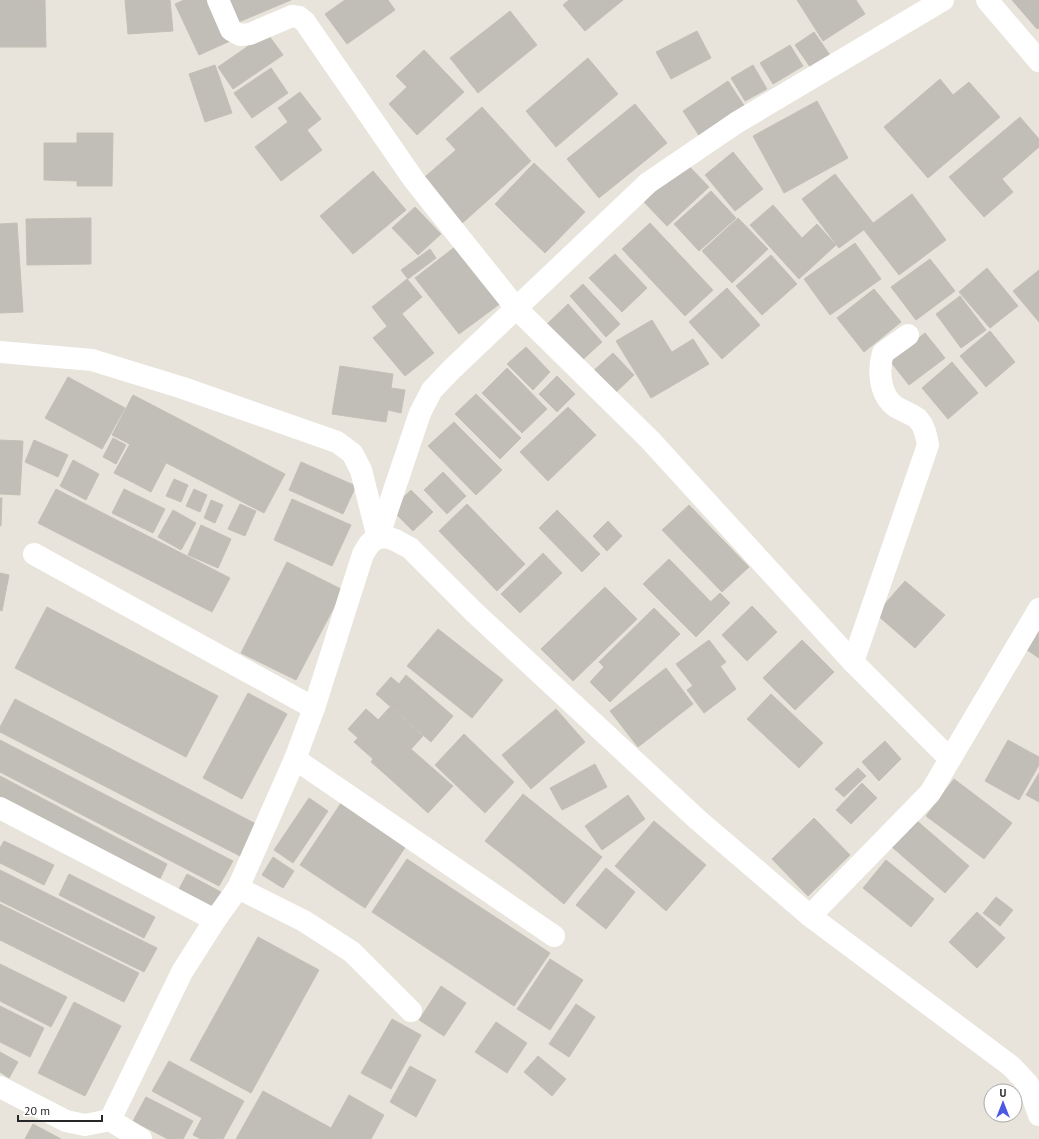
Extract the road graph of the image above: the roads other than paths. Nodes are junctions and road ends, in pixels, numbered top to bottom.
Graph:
1 (218, 0) edge
2 (943, 0) edge
3 (987, 0) edge
4 (1039, 61) edge
5 (516, 308) junction
6 (908, 335) dead end
7 (0, 352) edge
8 (378, 538) junction
9 (34, 554) dead end
10 (1039, 610) edge
11 (853, 662) junction
12 (314, 708) junction
13 (295, 759) junction
14 (950, 759) junction
15 (0, 808) edge
16 (238, 888) junction
17 (810, 916) junction
18 (215, 920) junction
19 (554, 936) dead end
20 (411, 1011) dead end
21 (0, 1088) edge
22 (1039, 1115) edge
23 (110, 1120) junction
24 (141, 1139) edge

1 - 5 street
2 - 5 street
3 - 4 street
5 - 8 street
5 - 11 street
6 - 11 street
7 - 8 street
8 - 12 street
8 - 17 street
9 - 12 street
10 - 14 street
11 - 14 street
12 - 13 street
13 - 16 street
13 - 19 street
14 - 17 street
15 - 18 street
16 - 18 street
16 - 20 street
17 - 22 street
18 - 23 street
21 - 23 street
23 - 24 street

